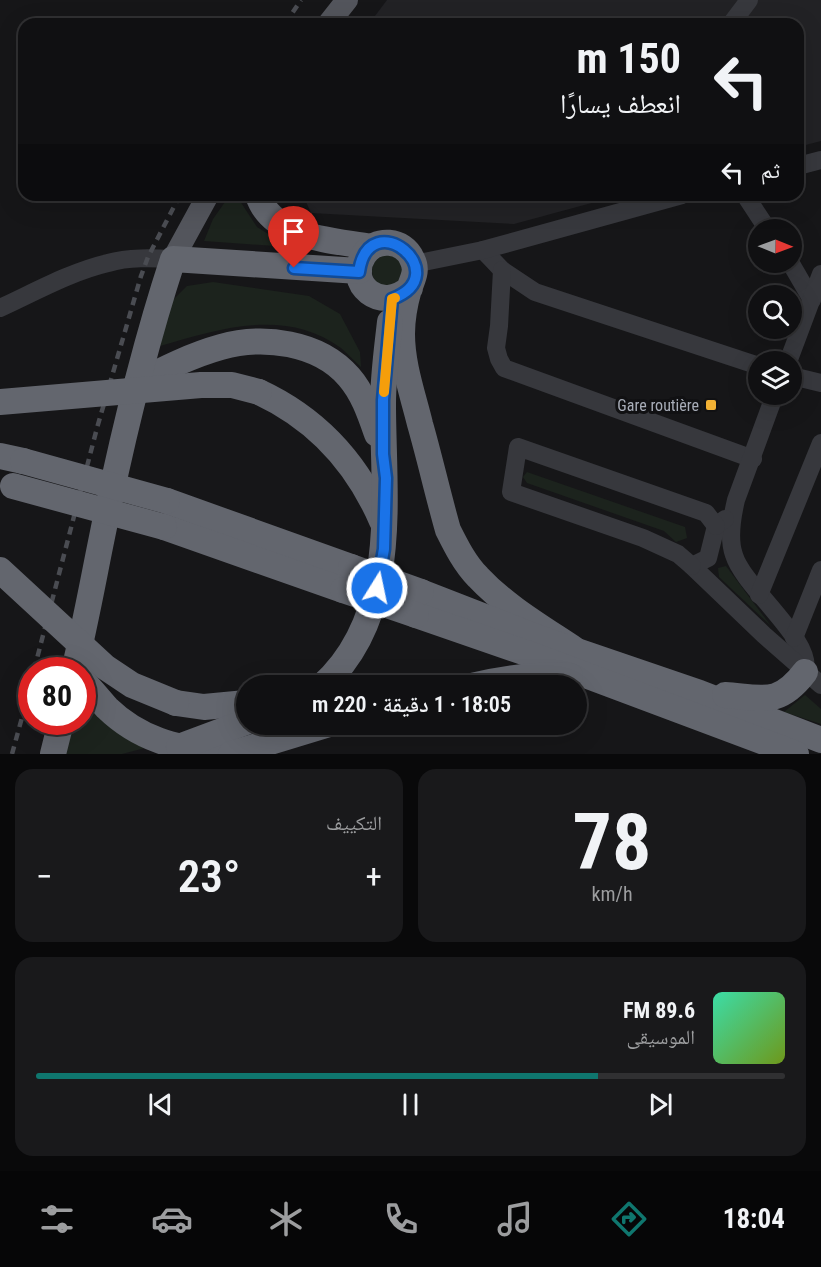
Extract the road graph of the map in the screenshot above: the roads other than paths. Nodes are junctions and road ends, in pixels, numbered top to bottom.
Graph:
1 (347, 0) edge
2 (749, 0) edge
3 (333, 18) edge
4 (736, 18) edge
5 (821, 160) edge
6 (804, 164) edge
7 (205, 201) edge
8 (261, 201) edge
9 (660, 201) edge
10 (749, 201) edge
11 (761, 219) edge
12 (371, 247) junction
13 (483, 250) junction
14 (173, 259) junction
15 (502, 270) junction
16 (359, 272) junction
17 (796, 273) edge
18 (821, 274) edge
19 (405, 283) junction
20 (812, 300) junction
21 (0, 308) edge
22 (792, 351) edge
23 (748, 362) edge
24 (802, 378) edge
25 (137, 383) junction
26 (821, 383) edge
27 (0, 402) edge
28 (772, 405) edge
29 (821, 443) edge
30 (383, 454) junction
31 (12, 458) edge
32 (753, 459) junction
33 (7, 484) edge
34 (733, 514) junction
35 (384, 524) junction
36 (716, 526) junction
37 (692, 566) junction
38 (0, 570) edge
39 (821, 570) edge
40 (347, 578) junction
41 (759, 595) junction
42 (418, 604) junction
43 (794, 638) junction
44 (574, 650) junction
45 (347, 656) junction
46 (77, 657) edge
47 (324, 675) edge
48 (334, 675) edge
49 (587, 679) edge
50 (813, 679) edge
51 (608, 683) junction
52 (700, 693) junction
53 (96, 696) edge
54 (236, 704) edge
55 (236, 726) edge
56 (58, 735) edge
57 (293, 735) edge
58 (821, 740) edge
59 (168, 751) edge
60 (53, 754) edge
61 (219, 754) edge
62 (231, 754) edge
63 (796, 754) edge

1 - 3 main road
2 - 4 street
5 - 6 street
7 - 14 main road
8 - 12 highway
9 - 13 street
10 - 11 street
12 - 16 highway
12 - 19 highway
13 - 15 street
13 - 19 street
14 - 16 highway
14 - 21 street
14 - 25 highway
15 - 23 street
15 - 32 street
16 - 19 highway
17 - 20 street
18 - 20 street
19 - 30 highway
19 - 44 highway
20 - 22 street
24 - 26 street
25 - 30 highway
25 - 46 highway
27 - 35 highway, bridge
28 - 32 street
29 - 41 street
30 - 35 highway
31 - 40 highway, bridge
32 - 34 street
33 - 40 highway, bridge
34 - 36 street
34 - 41 street
35 - 45 highway
36 - 37 street
36 - 37 street
37 - 50 street
38 - 54 highway, bridge
39 - 43 street
40 - 42 highway, bridge
41 - 43 street
42 - 44 highway
42 - 51 highway
43 - 50 street
44 - 52 highway
45 - 47 highway
45 - 48 highway
49 - 51 highway
50 - 52 highway
51 - 63 highway
52 - 58 highway
53 - 59 highway
55 - 59 highway
56 - 60 highway
57 - 62 highway
59 - 61 highway

